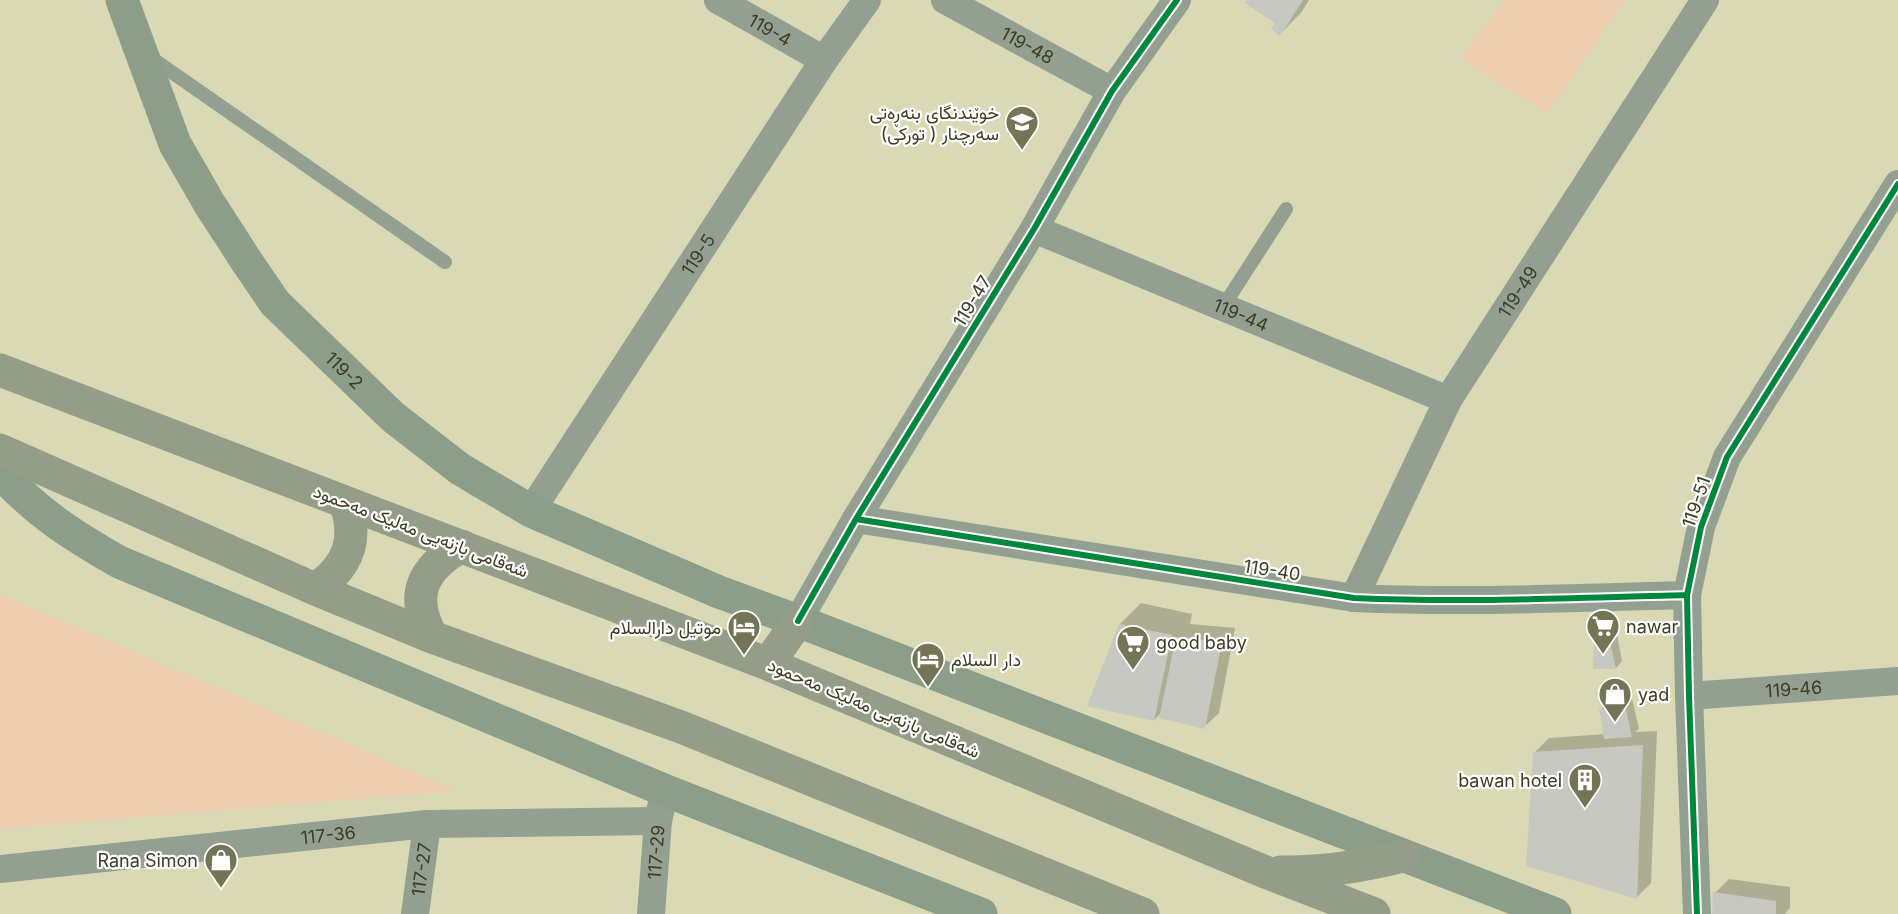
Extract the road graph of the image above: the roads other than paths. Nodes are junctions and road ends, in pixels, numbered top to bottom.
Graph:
1 (122, 0) edge
2 (718, 0) edge
3 (867, 0) edge
4 (945, 0) edge
5 (1177, 0) edge
6 (1705, 0) edge
7 (141, 51) junction
8 (824, 60) junction
9 (1112, 91) junction
10 (1898, 184) edge
11 (1286, 209) dead end
12 (1034, 229) junction
13 (445, 262) dead end
14 (1223, 307) junction
15 (0, 370) edge
16 (1448, 400) junction
17 (0, 450) edge
18 (0, 472) edge
19 (345, 502) junction
20 (531, 511) junction
21 (856, 519) junction
22 (462, 546) junction
23 (315, 589) junction
24 (1687, 595) junction
25 (1354, 598) junction
26 (798, 621) junction
27 (432, 637) junction
28 (768, 664) junction
29 (1893, 674) edge
30 (1689, 696) junction
31 (661, 806) junction
32 (427, 824) junction
33 (1403, 856) junction
34 (0, 869) edge
35 (1263, 871) junction
36 (415, 914) edge
37 (651, 914) edge
38 (981, 914) edge
39 (1143, 914) edge
40 (1374, 914) edge
41 (1555, 914) edge
42 (1697, 914) edge

1 - 7 main road, 119-2
2 - 8 street, 119-4
3 - 8 street, 119-5
4 - 9 street, 119-48
5 - 9 street, 119-47
6 - 16 street, 119-49
7 - 13 lane
7 - 20 main road, 119-2
8 - 20 street, 119-5
9 - 12 street, 119-47
10 - 24 street, 119-51
11 - 14 lane
12 - 14 street, 119-44
12 - 21 street, 119-47
14 - 16 street, 119-44
15 - 19 highway, شەقامی بازنەیی مەلیک مەحمود
16 - 25 street, 119-49
17 - 23 highway
18 - 31 main road
19 - 22 highway, شەقامی بازنەیی مەلیک مەحمود
19 - 23 highway
20 - 26 main road, 119-2
21 - 25 street, 119-40
21 - 26 street, 119-47
22 - 27 highway
22 - 28 highway, شەقامی بازنەیی مەلیک مەحمود
23 - 27 highway
24 - 25 street, 119-40
24 - 30 street, 119-51
26 - 28 highway
26 - 33 main road, 119-2
27 - 39 highway
28 - 35 highway, شەقامی بازنەیی مەلیک مەحمود
29 - 30 street, 119-46
30 - 42 street, 119-51
31 - 32 street, 117-36
31 - 37 street, 117-29
31 - 38 main road
32 - 34 street, 117-36
32 - 36 street, 117-27
33 - 35 highway
33 - 41 main road, 119-2
35 - 40 highway, شەقامی بازنەیی مەلیک مەحمود

